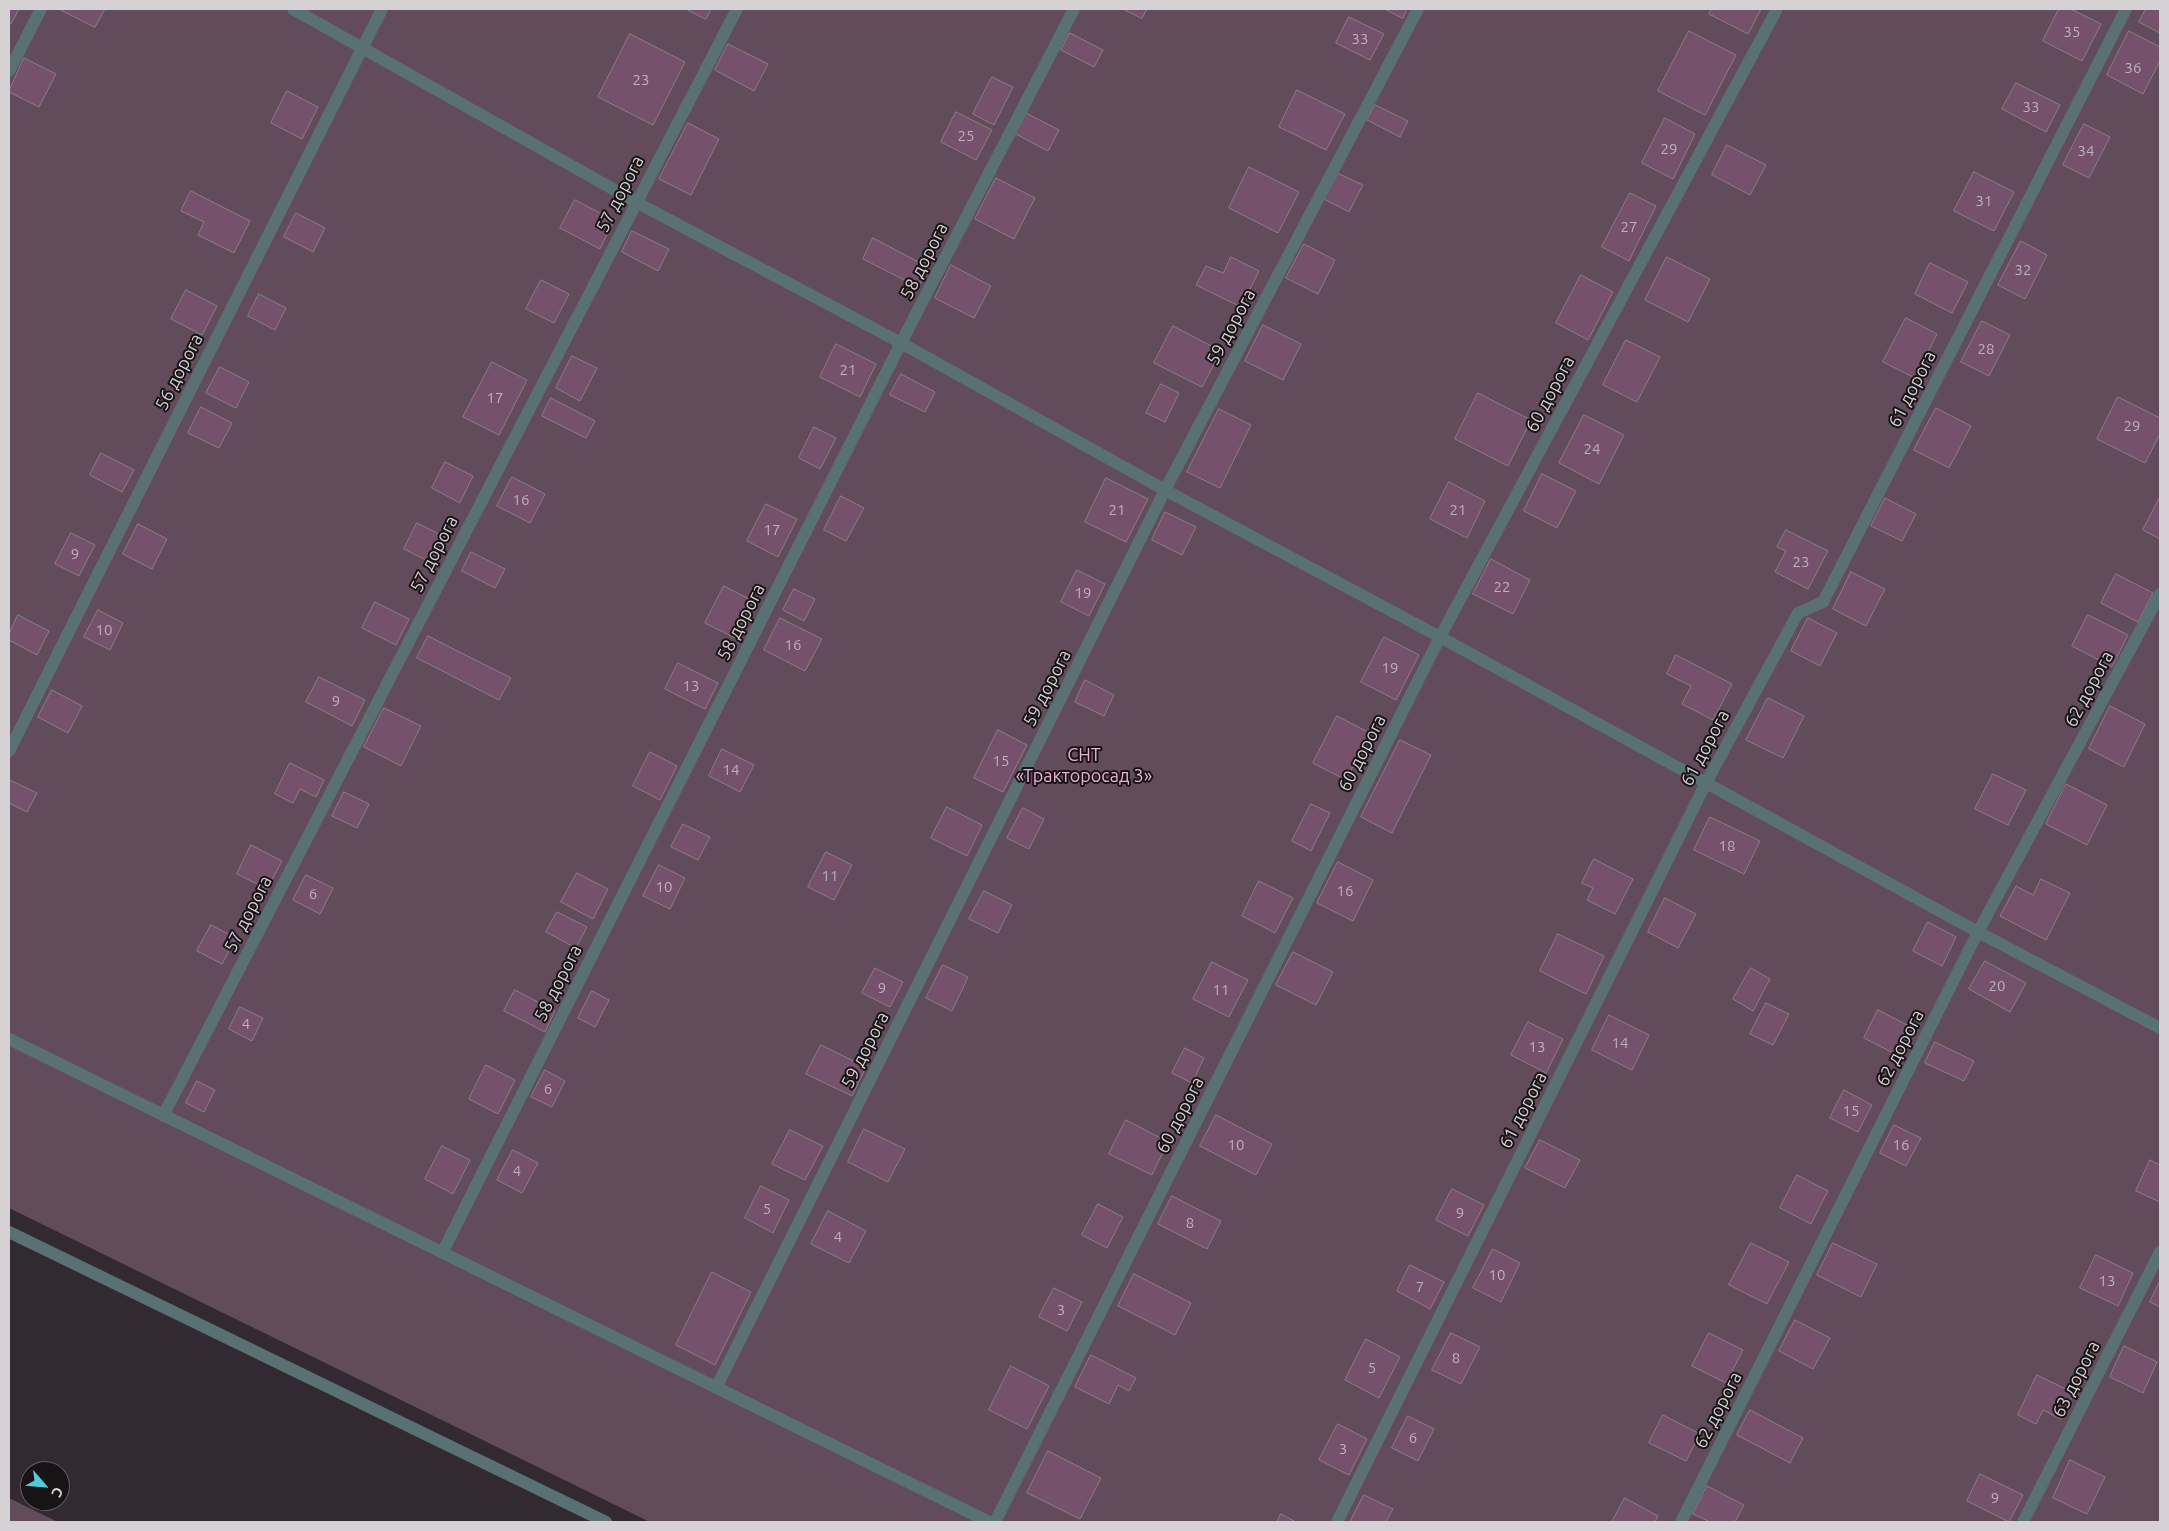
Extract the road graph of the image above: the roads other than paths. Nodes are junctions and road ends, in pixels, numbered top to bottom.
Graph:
1 (40, 9) edge
2 (293, 9) edge
3 (382, 9) edge
4 (737, 9) edge
5 (1074, 9) edge
6 (1418, 9) edge
7 (1777, 9) edge
8 (2126, 9) edge
9 (362, 47) junction
10 (9, 71) edge
11 (636, 202) junction
12 (901, 343) junction
13 (1165, 490) junction
14 (2160, 594) edge
15 (1440, 637) junction
16 (9, 751) edge
17 (1706, 783) junction
18 (1978, 932) junction
19 (2160, 1028) edge
20 (9, 1040) edge
21 (163, 1116) junction
22 (9, 1232) edge
23 (2160, 1252) edge
24 (442, 1253) junction
25 (716, 1388) junction
26 (606, 1522) edge
27 (989, 1522) edge
28 (995, 1522) edge
29 (1337, 1522) edge
30 (1681, 1522) edge
31 (2024, 1522) edge

1 - 10 street
2 - 9 street
3 - 9 street, 56 дорога
4 - 11 street, 57 дорога
5 - 12 street, 58 дорога
6 - 13 street, 59 дорога
7 - 15 street, 60 дорога
8 - 17 street, 61 дорога
9 - 11 street
9 - 16 street, 56 дорога
11 - 12 street
11 - 21 street, 57 дорога
12 - 13 street
12 - 24 street, 58 дорога
13 - 15 street
13 - 25 street, 59 дорога
14 - 18 street, 62 дорога
15 - 17 street
15 - 28 street, 60 дорога
17 - 18 street
17 - 29 street, 61 дорога
18 - 19 street
18 - 30 street, 62 дорога
20 - 21 street
21 - 24 street
22 - 26 street
23 - 31 street, 63 дорога
24 - 25 street
25 - 27 street

